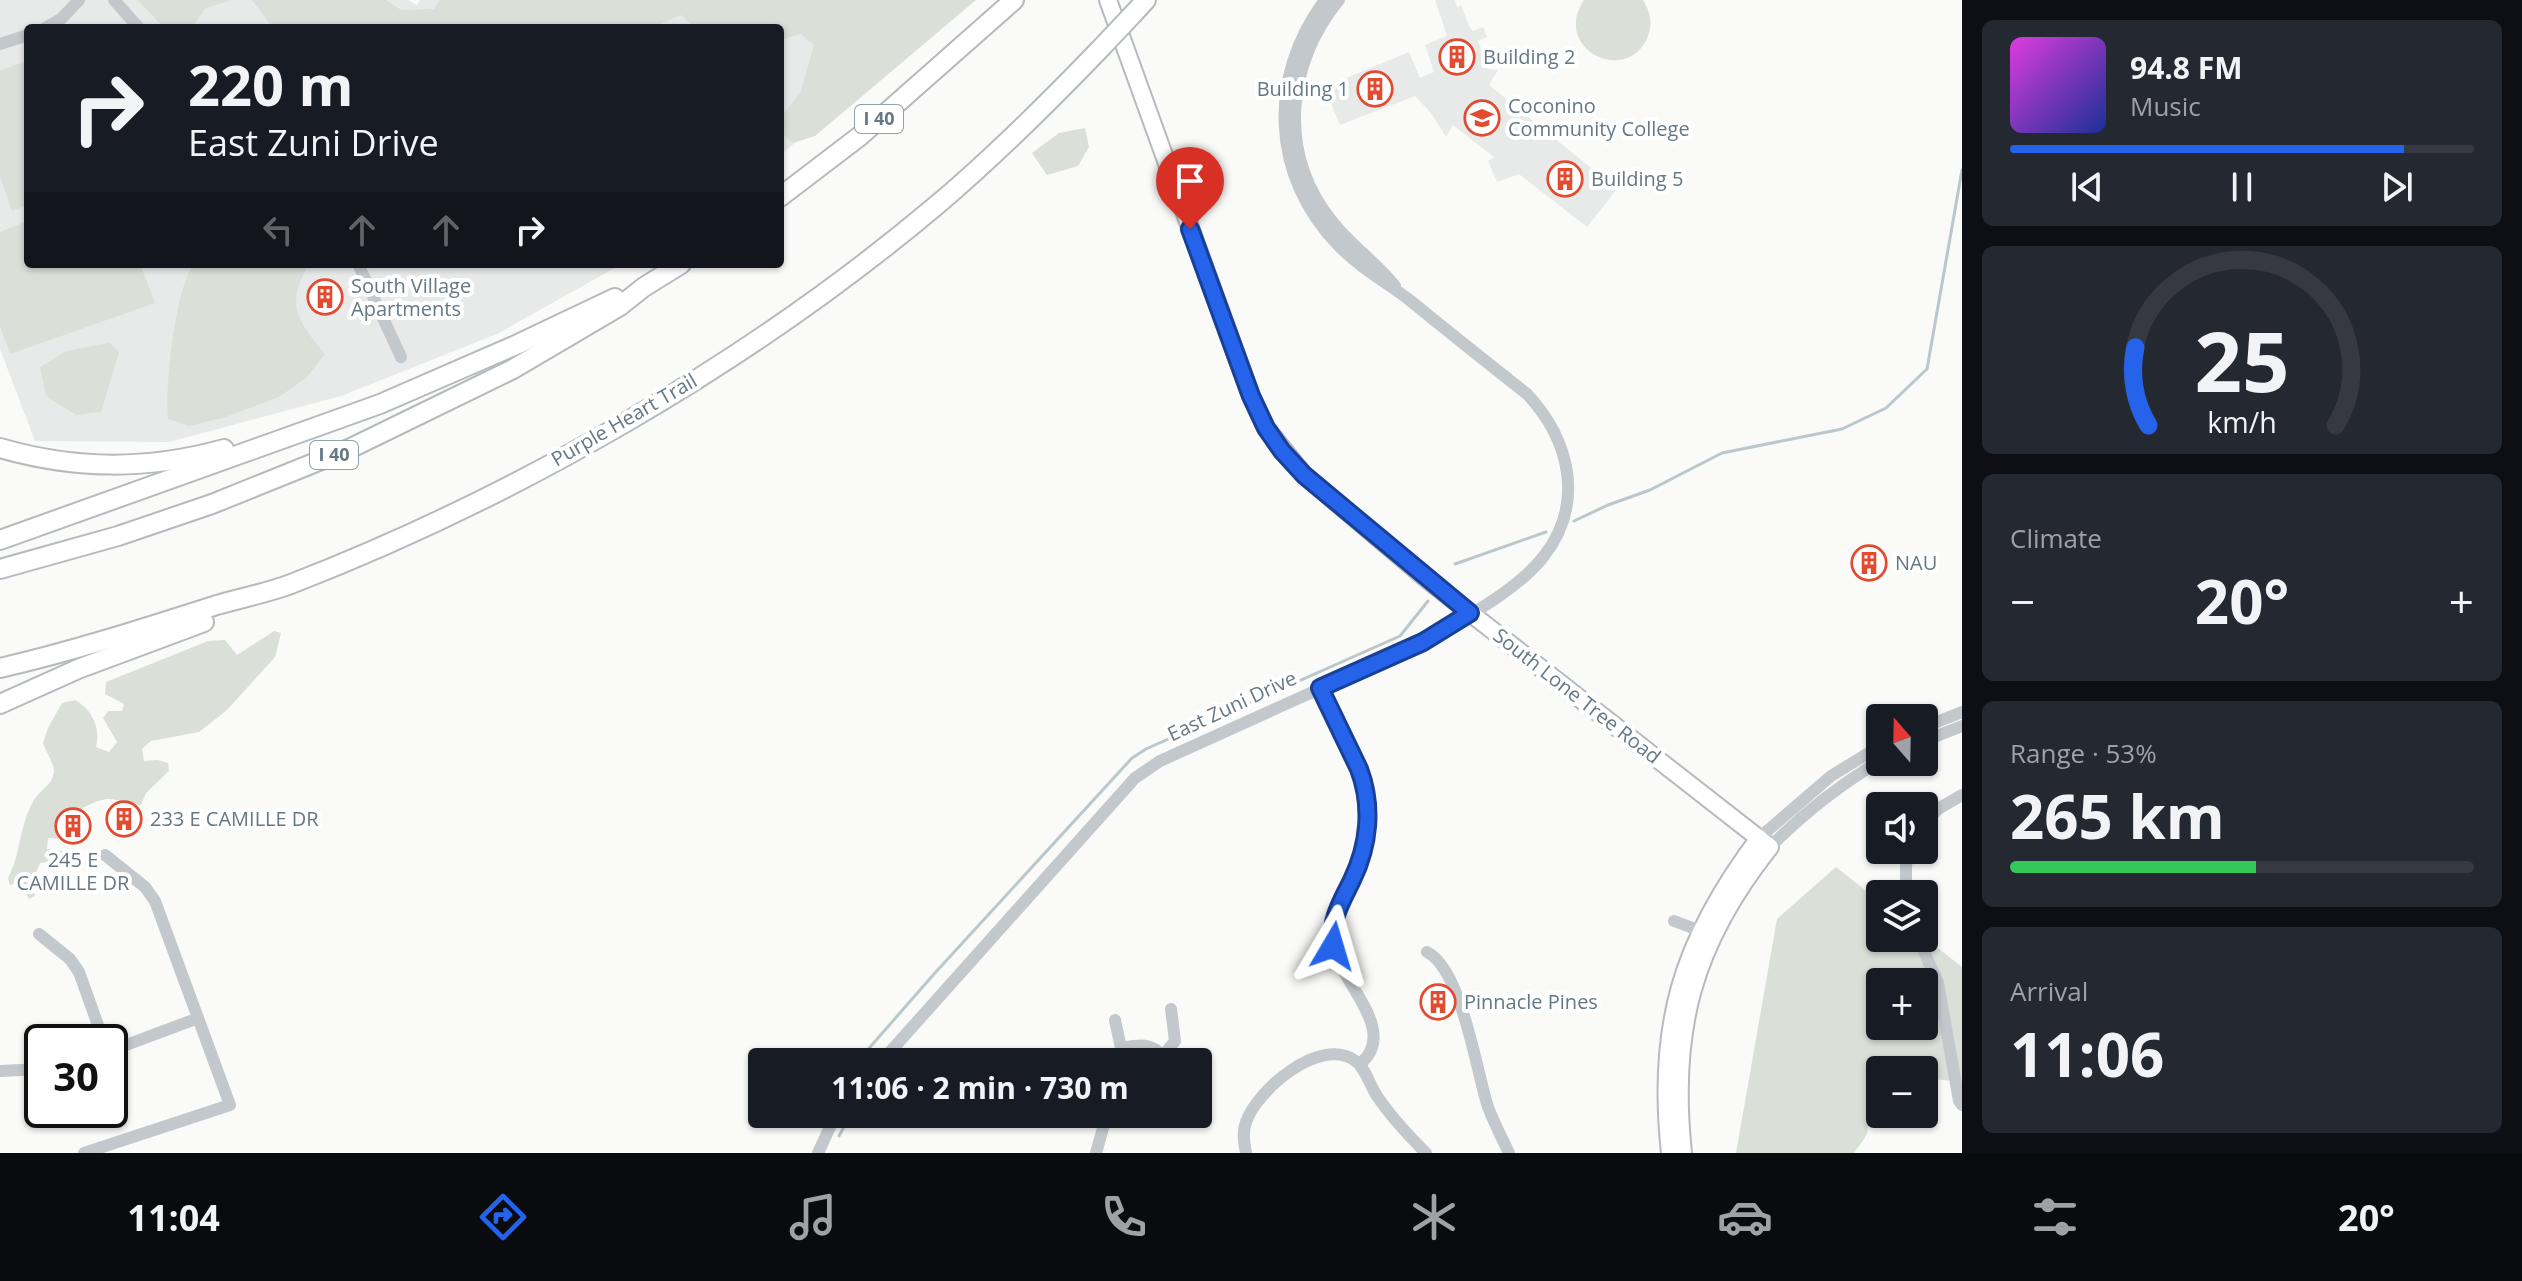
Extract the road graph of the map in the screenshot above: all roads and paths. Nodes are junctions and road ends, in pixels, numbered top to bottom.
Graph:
1 (79, 0) edge
2 (114, 0) edge
3 (1014, 0) edge
4 (1108, 0) edge
5 (1325, 0) edge
6 (1339, 0) edge
7 (1140, 7) edge
8 (52, 24) edge
9 (135, 24) edge
10 (24, 36) edge
11 (0, 44) edge
12 (784, 194) edge
13 (360, 268) edge
14 (675, 268) edge
15 (644, 287) junction
16 (1399, 292) junction
17 (401, 357) dead end
18 (320, 425) junction
19 (0, 448) edge
20 (0, 540) edge
21 (0, 569) edge
22 (287, 585) junction
23 (1470, 613) junction
24 (0, 668) edge
25 (1320, 688) junction
26 (0, 704) edge
27 (1962, 712) edge
28 (1938, 721) edge
29 (1962, 726) edge
30 (1938, 735) edge
31 (1866, 755) edge
32 (1866, 770) edge
33 (1962, 795) edge
34 (1938, 809) edge
35 (1764, 842) junction
36 (105, 855) dead end
37 (1674, 921) dead end
38 (1706, 933) junction
39 (39, 934) dead end
40 (1427, 952) dead end
41 (1924, 952) edge
42 (1171, 1009) dead end
43 (196, 1019) junction
44 (1115, 1020) dead end
45 (98, 1024) edge
46 (128, 1044) edge
47 (894, 1048) edge
48 (1121, 1048) joint
49 (1151, 1048) edge
50 (1169, 1048) edge
51 (1360, 1064) junction
52 (24, 1070) edge
53 (0, 1071) edge
54 (1962, 1105) edge
55 (830, 1128) edge
56 (1103, 1128) edge
57 (84, 1153) edge
58 (818, 1153) edge
59 (1096, 1153) edge
60 (1246, 1153) edge
61 (1426, 1153) edge
62 (1509, 1153) edge
63 (1670, 1153) edge
64 (1683, 1153) edge

1 - 8 street
2 - 9 street
3 - 12 highway, I 40
4 - 23 main road, South Lone Tree Road
5 - 16 street, East Zuni Drive
6 - 16 street, East Zuni Drive
7 - 22 highway, Purple Heart Trail, bridge
10 - 11 street
13 - 17 street
14 - 15 highway, I 40
15 - 18 highway
15 - 21 highway, I 40
16 - 23 street, East Zuni Drive
18 - 19 highway
18 - 20 highway
22 - 24 highway, Purple Heart Trail
22 - 26 highway
23 - 25 street, East Zuni Drive
23 - 35 main road, South Lone Tree Road
25 - 47 street, East Zuni Drive
25 - 51 street
27 - 28 street
29 - 30 street
31 - 35 street
32 - 35 street
33 - 34 street
35 - 38 main road
36 - 43 street
37 - 38 street
38 - 63 main road
38 - 64 main road
39 - 45 street
40 - 62 street
41 - 54 street
42 - 50 street
43 - 46 street
43 - 57 street
44 - 48 street
48 - 49 street
51 - 60 street
51 - 61 street
52 - 53 street
55 - 58 street
56 - 59 street

